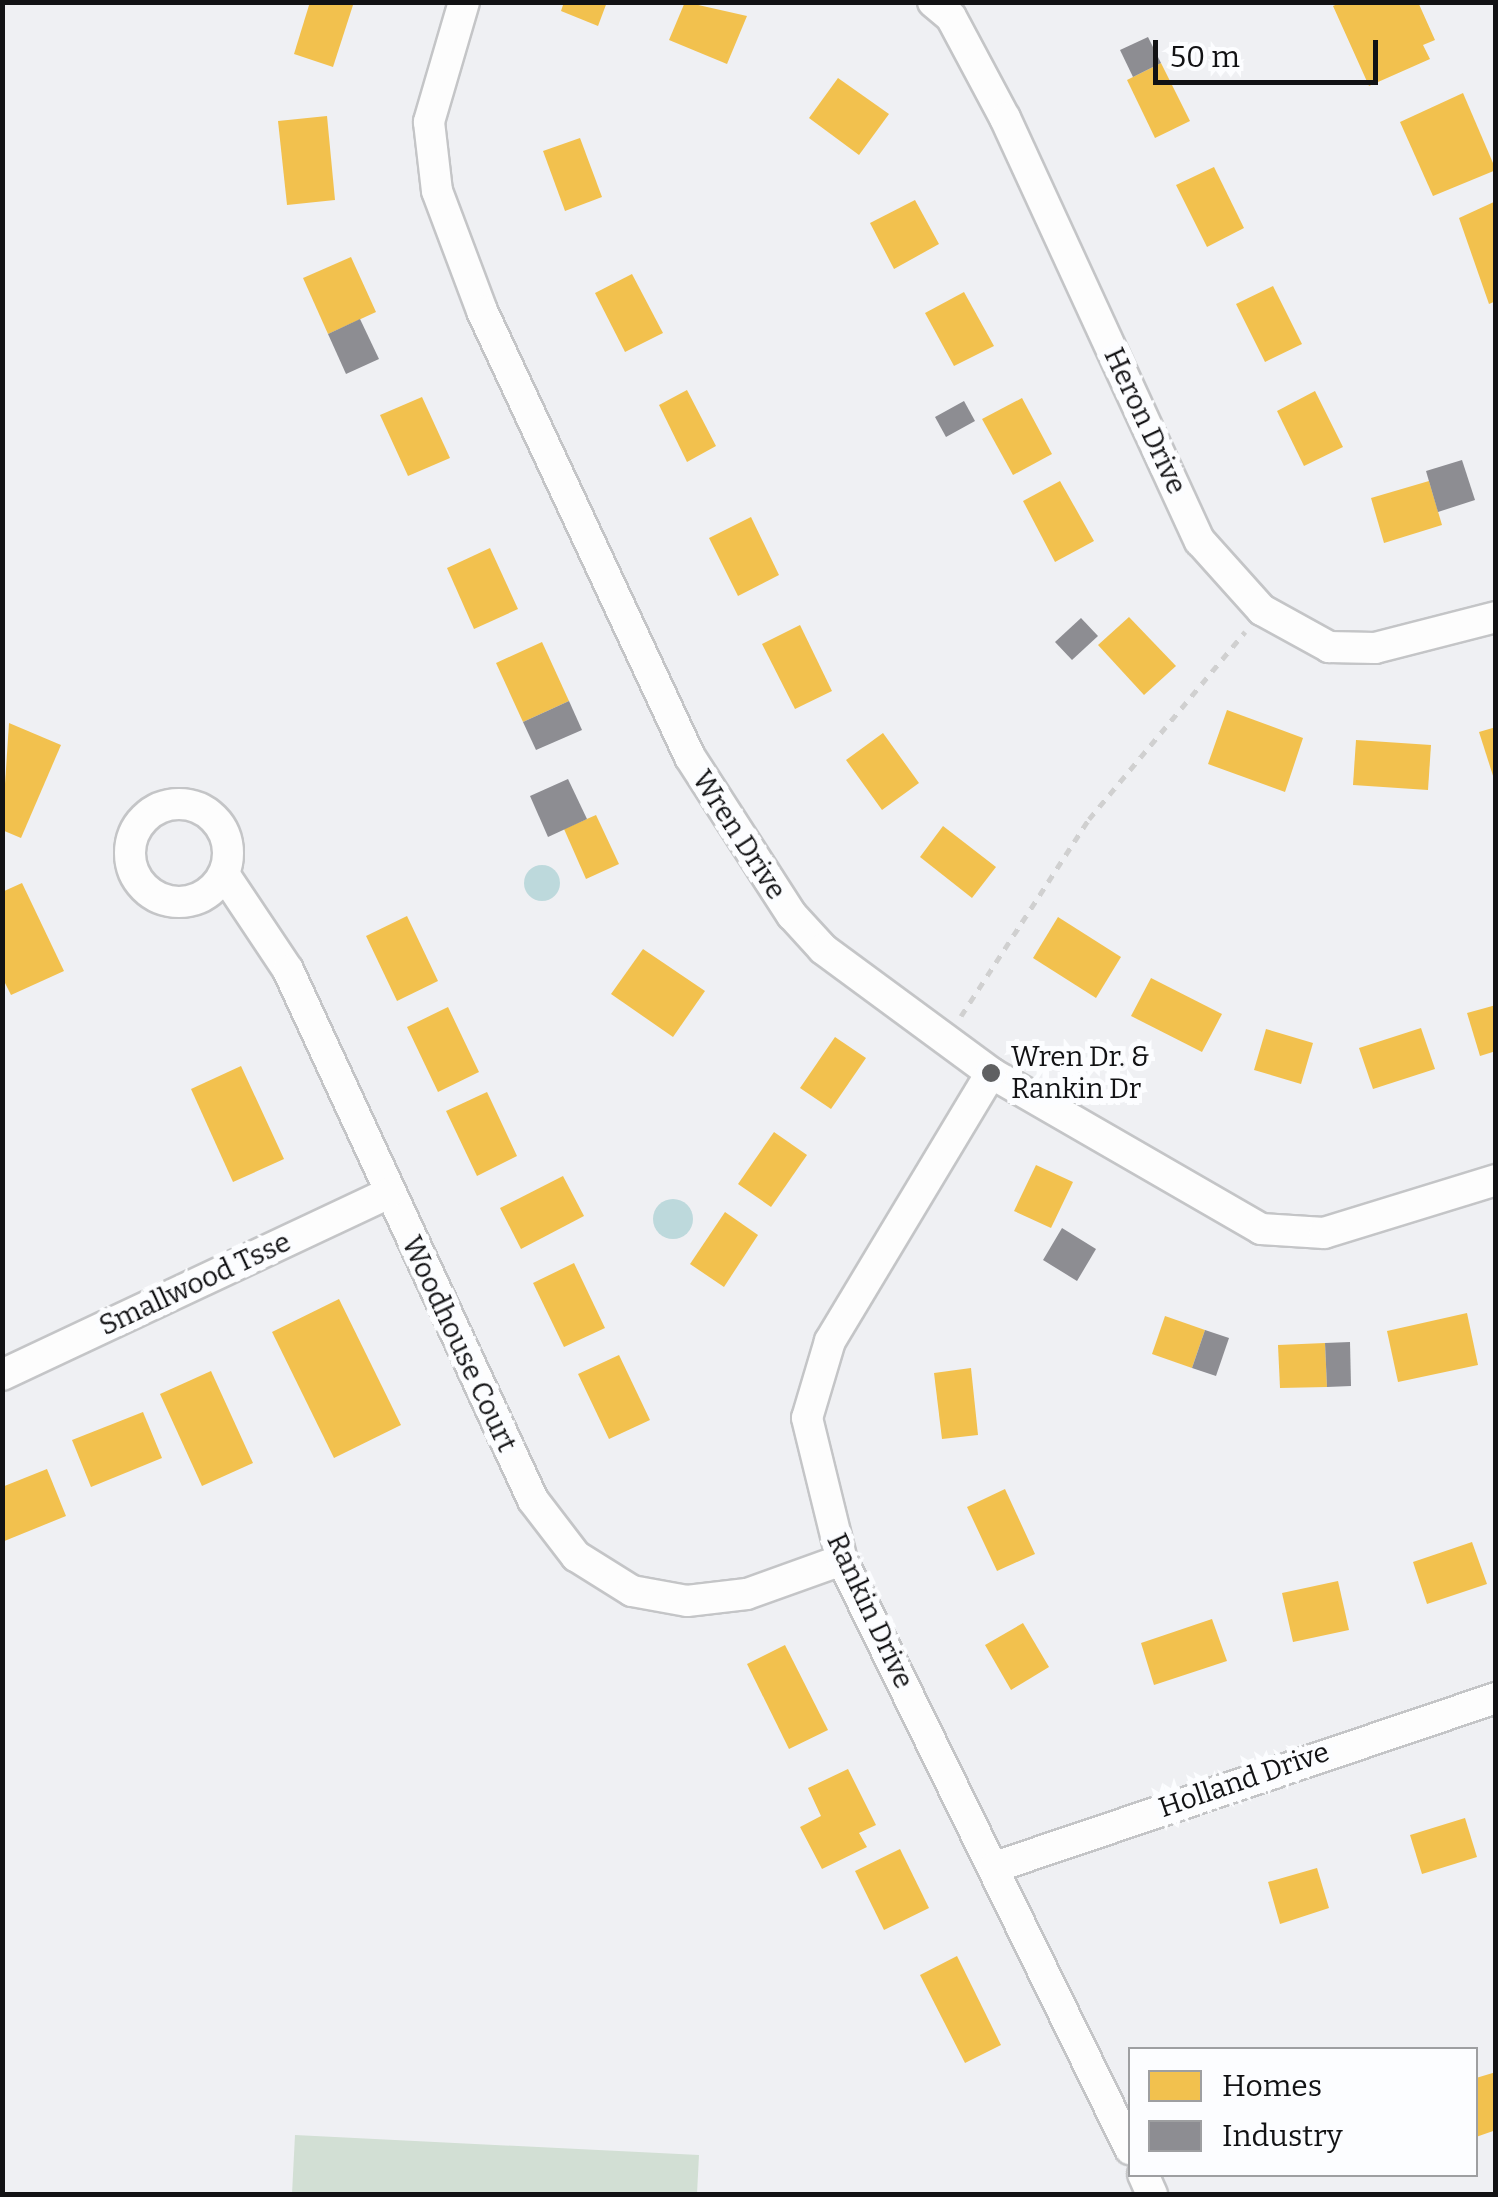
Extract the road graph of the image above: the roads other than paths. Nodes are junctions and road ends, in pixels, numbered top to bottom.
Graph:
1 (464, 2) edge
2 (933, 2) edge
3 (1496, 617) edge
4 (224, 874) dead end
5 (991, 1074) junction
6 (1496, 1180) edge
7 (388, 1193) junction
8 (2, 1375) edge
9 (842, 1560) junction
10 (1496, 1698) edge
11 (994, 1867) junction
12 (1128, 2145) edge

1 - 5 street, Wren Drive
2 - 3 street, Heron Drive
4 - 7 street, Woodhouse Court
5 - 6 street, Wren Drive
5 - 9 street, Rankin Drive
7 - 8 street, Smallwood Tsse
7 - 9 street, Woodhouse Court
9 - 11 street, Rankin Drive
10 - 11 street, Holland Drive
11 - 12 street, Rankin Drive

